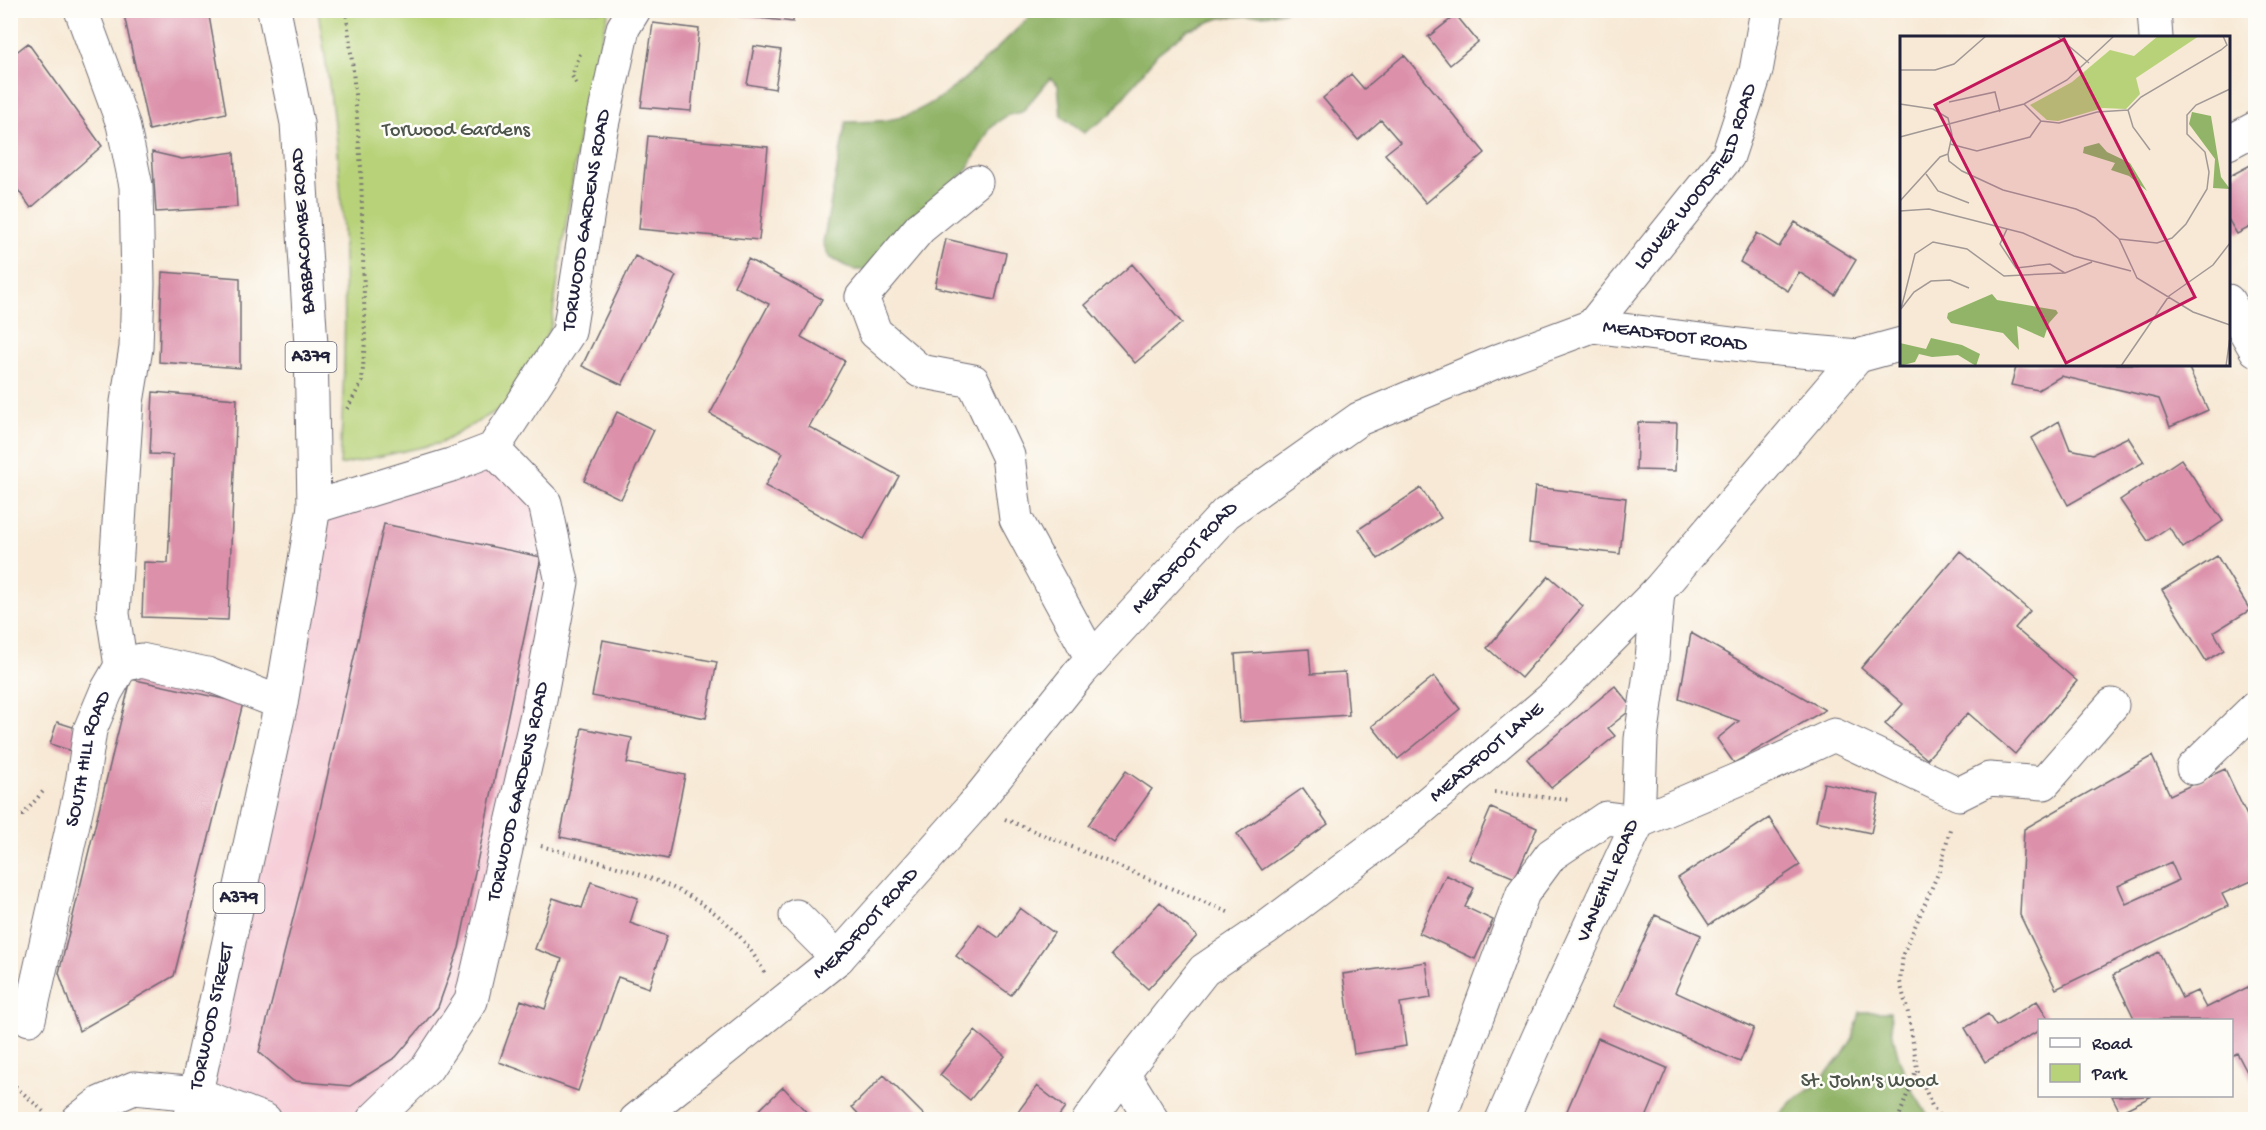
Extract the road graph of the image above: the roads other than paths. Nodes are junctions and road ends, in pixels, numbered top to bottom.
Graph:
1 (81, 10) edge
2 (274, 10) edge
3 (634, 10) edge
4 (1767, 10) edge
5 (2154, 10) edge
6 (2156, 36) edge
7 (2256, 128) edge
8 (2230, 142) edge
9 (976, 182) dead end
10 (2230, 303) edge
11 (1592, 326) junction
12 (1900, 345) edge
13 (2256, 350) edge
14 (1858, 356) junction
15 (493, 449) junction
16 (314, 507) junction
17 (1658, 591) junction
18 (1092, 658) junction
19 (122, 666) junction
20 (281, 703) junction
21 (2112, 705) dead end
22 (2256, 707) edge
23 (2193, 768) dead end
24 (1638, 822) junction
25 (796, 916) dead end
26 (838, 958) junction
27 (29, 1019) dead end
28 (1123, 1073) junction
29 (194, 1107) edge
30 (65, 1119) edge
31 (265, 1119) edge
32 (373, 1119) edge
33 (636, 1119) edge
34 (1089, 1119) edge
35 (1152, 1119) edge
36 (1438, 1119) edge
37 (1502, 1119) edge

1 - 19 street
2 - 16 street, BABBACOMBE ROAD / A379
3 - 15 street, TORWOOD GARDENS ROAD
4 - 11 street, LOWER WOODFIELD ROAD
5 - 6 street
7 - 8 street
9 - 18 street
10 - 13 street
11 - 14 street, MEADFOOT ROAD
11 - 18 street, MEADFOOT ROAD
12 - 14 street, MEADFOOT ROAD
14 - 17 street, MEADFOOT LANE
15 - 16 street
15 - 32 street, TORWOOD GARDENS ROAD
16 - 20 street, BABBACOMBE ROAD / A379
17 - 24 street, VANEHILL ROAD
17 - 28 street, MEADFOOT LANE
18 - 26 street, MEADFOOT ROAD
19 - 20 street
19 - 27 street, SOUTH HILL ROAD
20 - 29 street, TORWOOD STREET / A379
21 - 24 street
22 - 23 street
24 - 36 street
24 - 37 street, VANEHILL ROAD
25 - 26 street
26 - 33 street, MEADFOOT ROAD
28 - 34 street, MEADFOOT LANE
28 - 35 street
29 - 30 street
29 - 31 street

